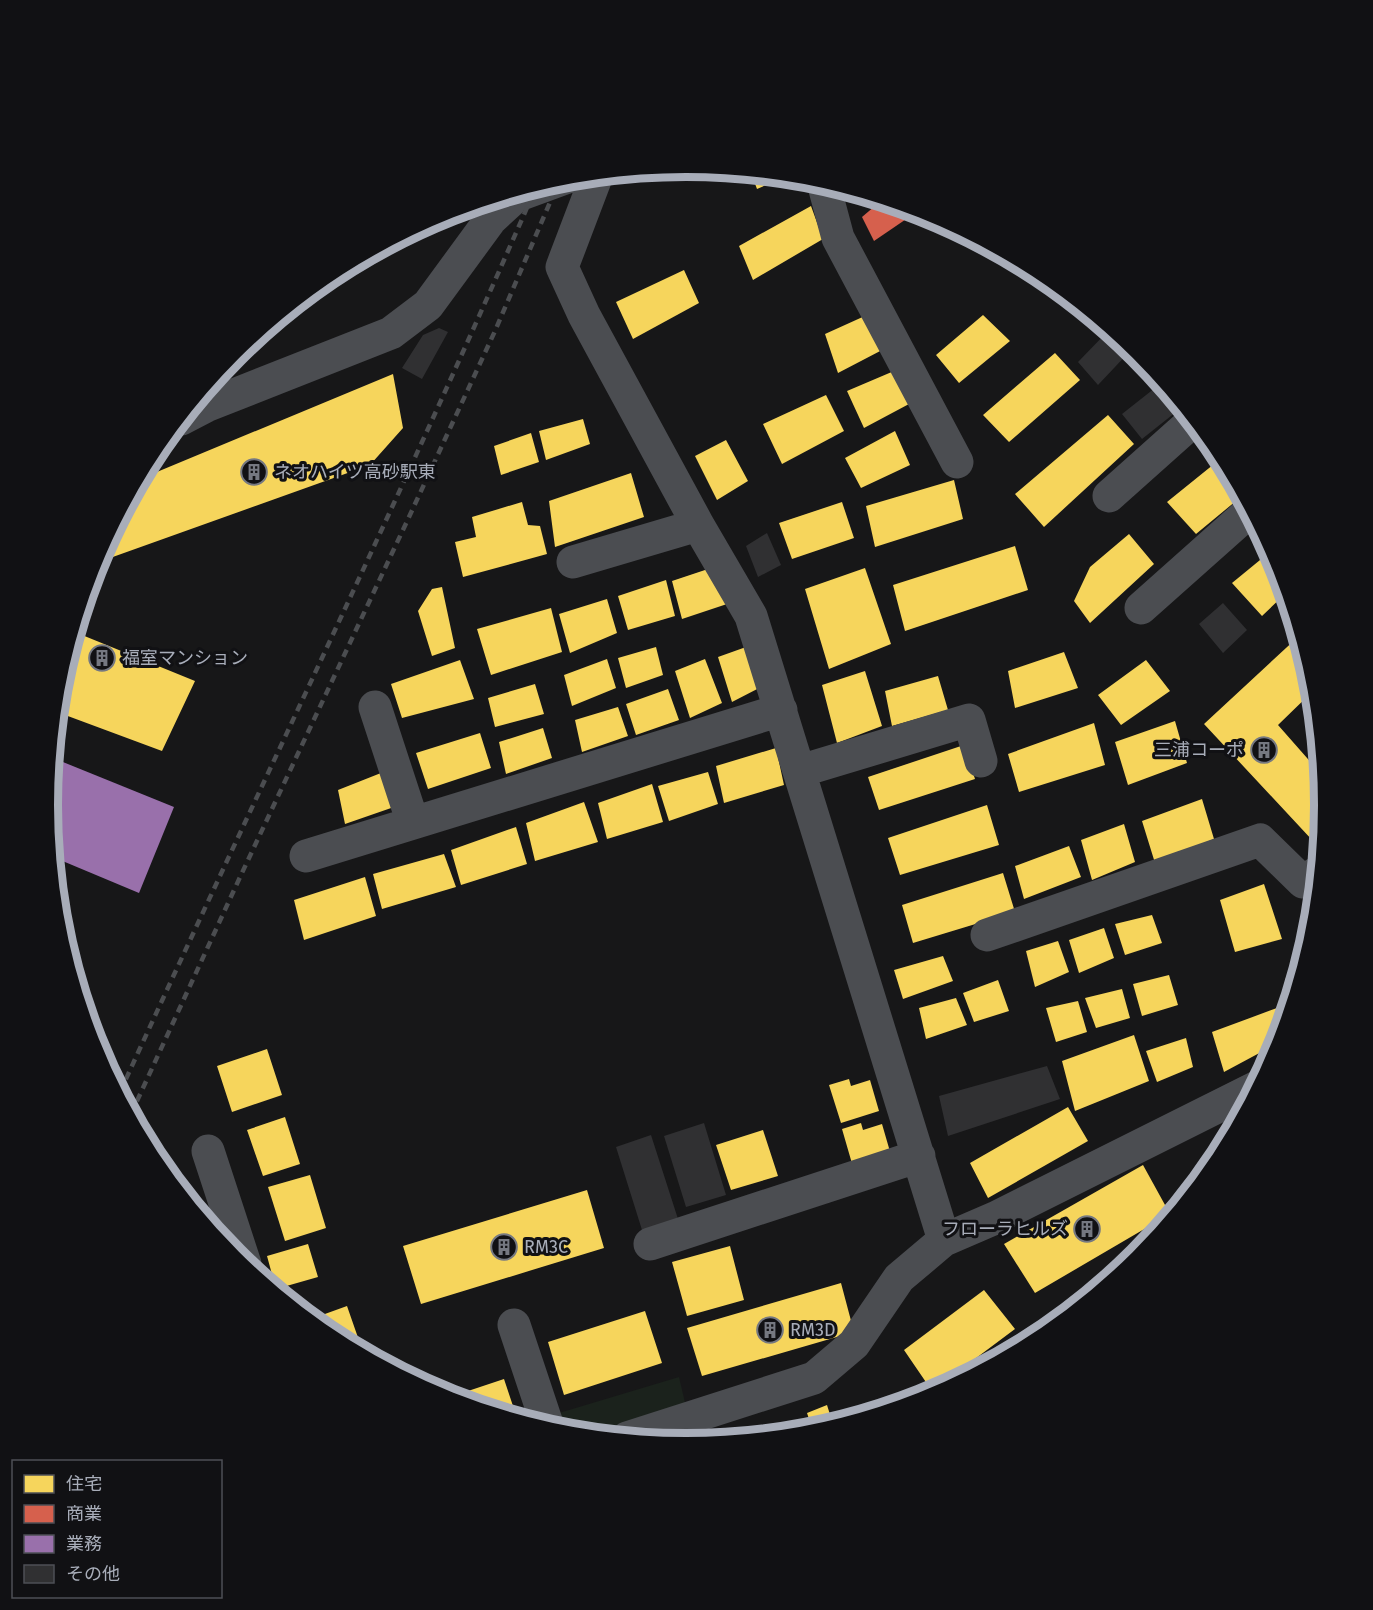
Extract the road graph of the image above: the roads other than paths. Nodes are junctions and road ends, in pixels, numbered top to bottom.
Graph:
1 (594, 184) edge
2 (825, 193) edge
3 (508, 203) edge
4 (199, 410) edge
5 (1187, 426) edge
6 (957, 462) dead end
7 (1109, 496) dead end
8 (1244, 516) edge
9 (698, 525) junction
10 (573, 562) dead end
11 (1142, 608) dead end
12 (375, 707) dead end
13 (781, 710) junction
14 (981, 761) dead end
15 (800, 771) junction
16 (413, 823) junction
17 (306, 856) dead end
18 (1310, 877) edge
19 (987, 935) dead end
20 (1245, 1092) edge
21 (208, 1151) dead end
22 (919, 1156) junction
23 (944, 1240) junction
24 (650, 1244) dead end
25 (239, 1246) edge
26 (514, 1325) dead end
27 (545, 1417) edge
28 (646, 1432) edge

1 - 9 street
2 - 6 street
3 - 4 street
5 - 7 street
8 - 11 street
9 - 10 street
9 - 13 street
12 - 16 street
13 - 15 street
13 - 16 street
14 - 15 street
15 - 22 street
16 - 17 street
18 - 19 street
20 - 23 street
21 - 25 street
22 - 23 street
22 - 24 street
23 - 28 street
26 - 27 street

